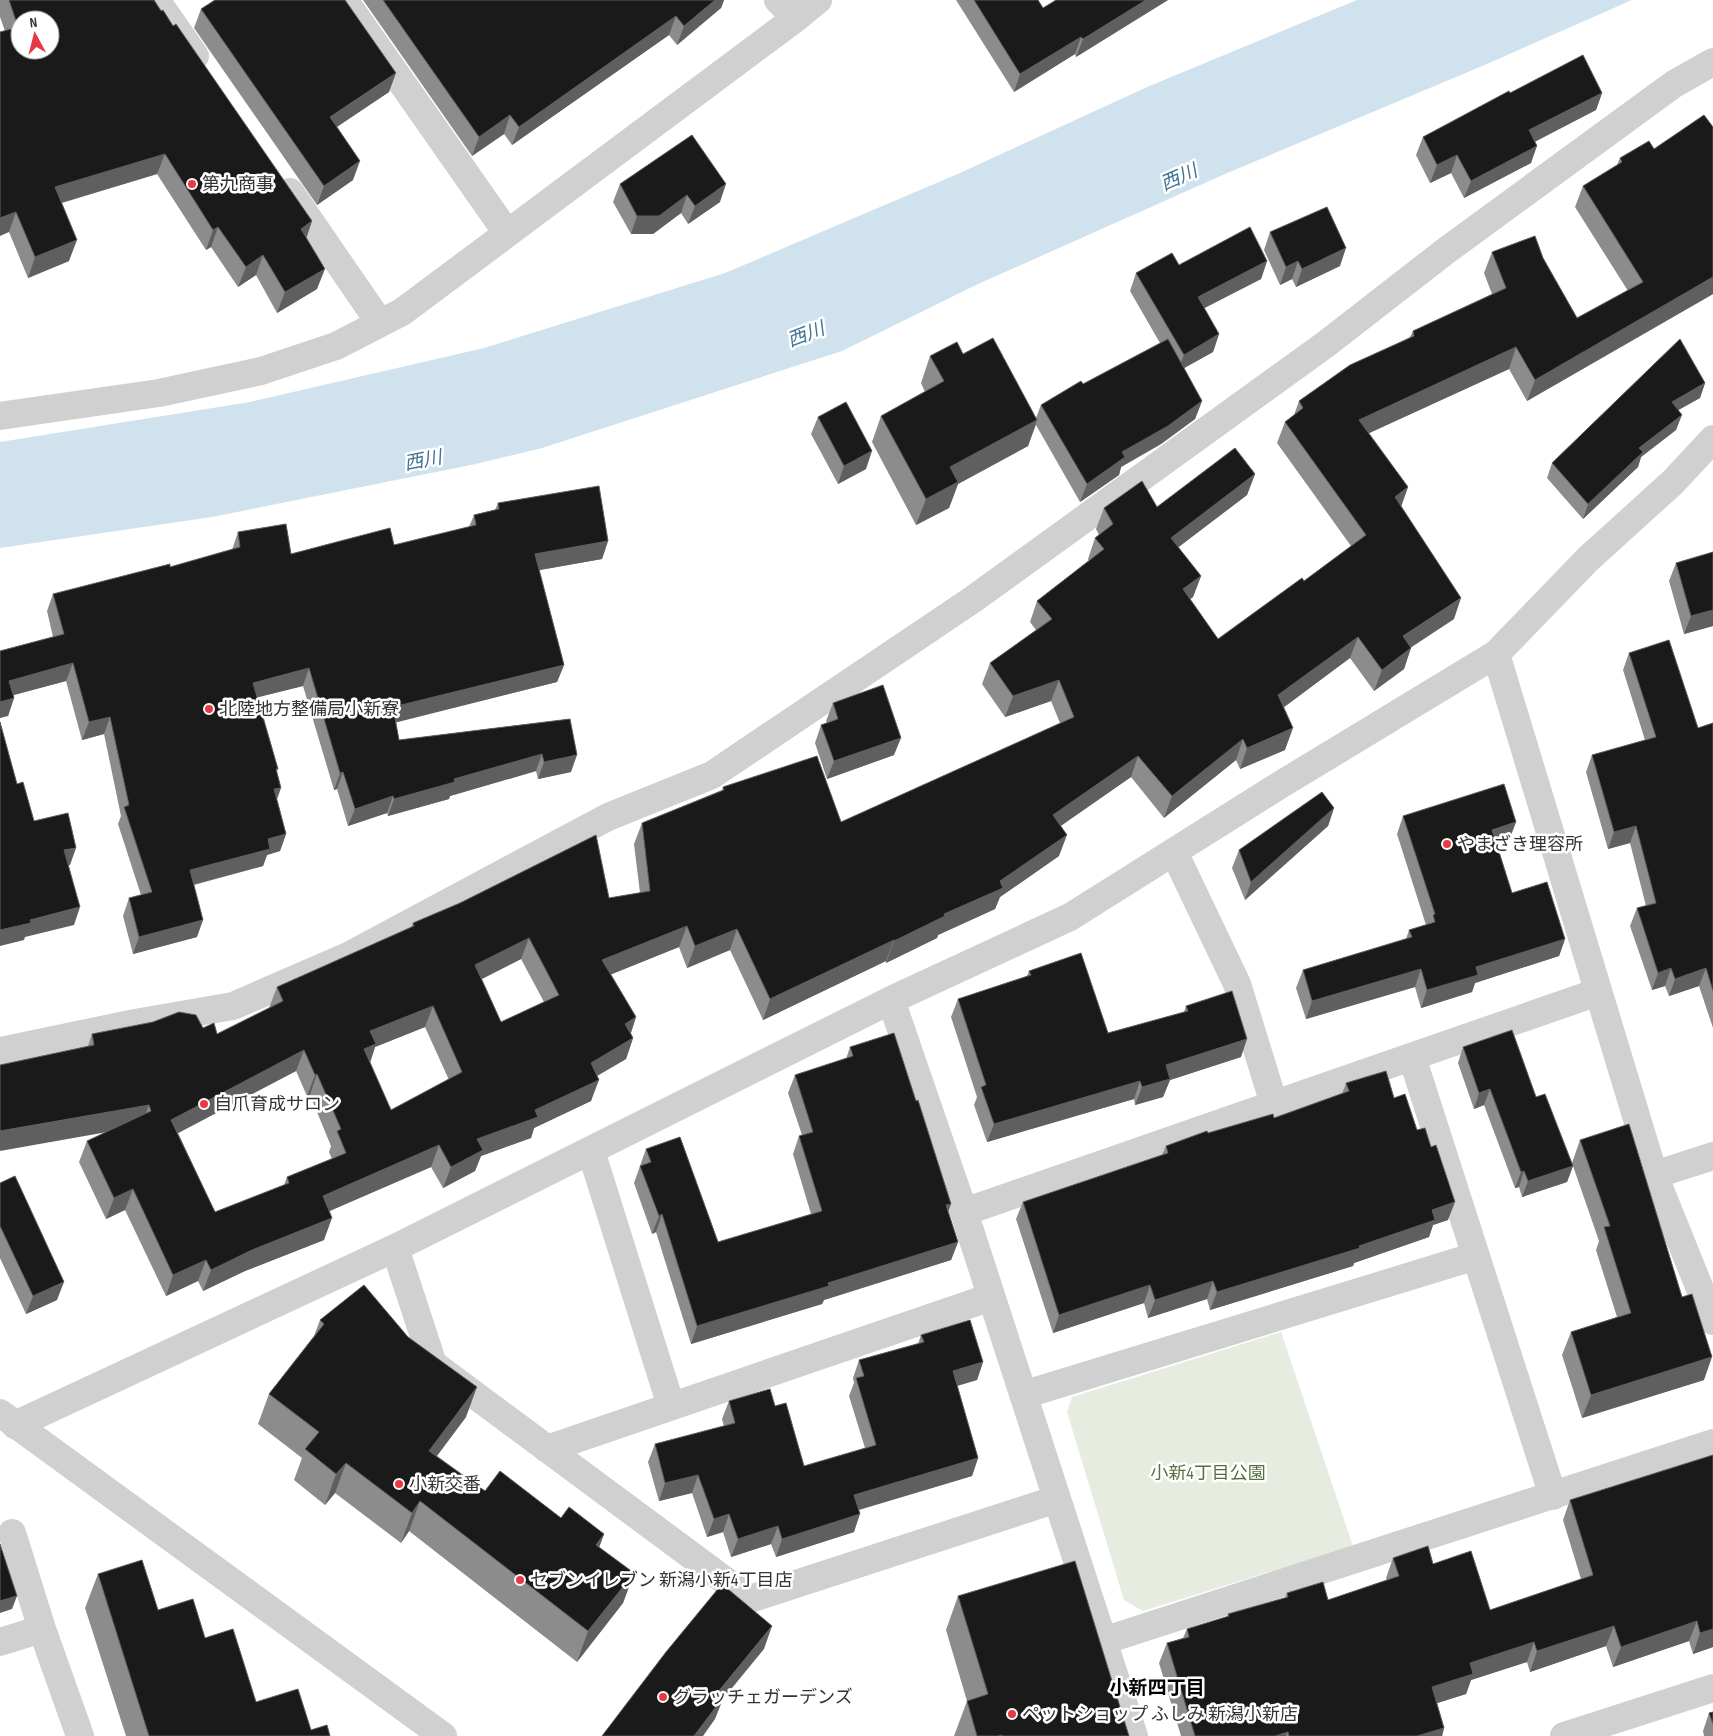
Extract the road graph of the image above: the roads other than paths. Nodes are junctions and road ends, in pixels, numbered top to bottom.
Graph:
1 (156, 0) edge
2 (344, 0) edge
3 (818, 0) edge
4 (787, 9) edge
5 (1713, 62) edge
6 (207, 73) edge
7 (274, 170) edge
8 (507, 233) junction
9 (380, 323) junction
10 (0, 416) edge
11 (1713, 439) edge
12 (1496, 654) junction
13 (1174, 852) junction
14 (1598, 992) junction
15 (891, 1000) junction
16 (0, 1051) edge
17 (1412, 1057) junction
18 (1274, 1104) junction
19 (590, 1150) junction
20 (1713, 1156) edge
21 (1654, 1175) junction
22 (964, 1212) junction
23 (395, 1248) junction
24 (1476, 1256) junction
25 (991, 1297) junction
26 (1713, 1321) edge
27 (1023, 1395) junction
28 (671, 1406) junction
29 (5, 1424) edge
30 (1713, 1443) edge
31 (547, 1449) junction
32 (1553, 1496) junction
33 (1057, 1499) junction
34 (12, 1533) dead end
35 (42, 1629) junction
36 (1103, 1641) junction
37 (0, 1642) edge
38 (1713, 1688) edge
39 (80, 1736) edge
40 (443, 1736) edge
41 (1134, 1736) edge
42 (1564, 1736) edge

1 - 6 street
2 - 8 street
3 - 4 street
4 - 8 street
5 - 16 street
7 - 9 street
8 - 9 street
9 - 10 street
11 - 12 street
12 - 13 street
12 - 14 street
13 - 15 street
13 - 18 street
14 - 17 street
14 - 21 street
15 - 19 street
15 - 22 street
17 - 18 street
17 - 24 street
18 - 22 street
19 - 23 street
19 - 28 street
20 - 21 street
21 - 26 street
22 - 25 street
23 - 29 street
23 - 31 street
24 - 27 street
24 - 32 street
25 - 27 street
25 - 28 street
27 - 33 street
28 - 31 street
29 - 40 street
30 - 32 street
31 - 33 street
32 - 36 street
33 - 36 street
34 - 35 street
35 - 37 street
35 - 39 street
36 - 41 street
38 - 42 street

